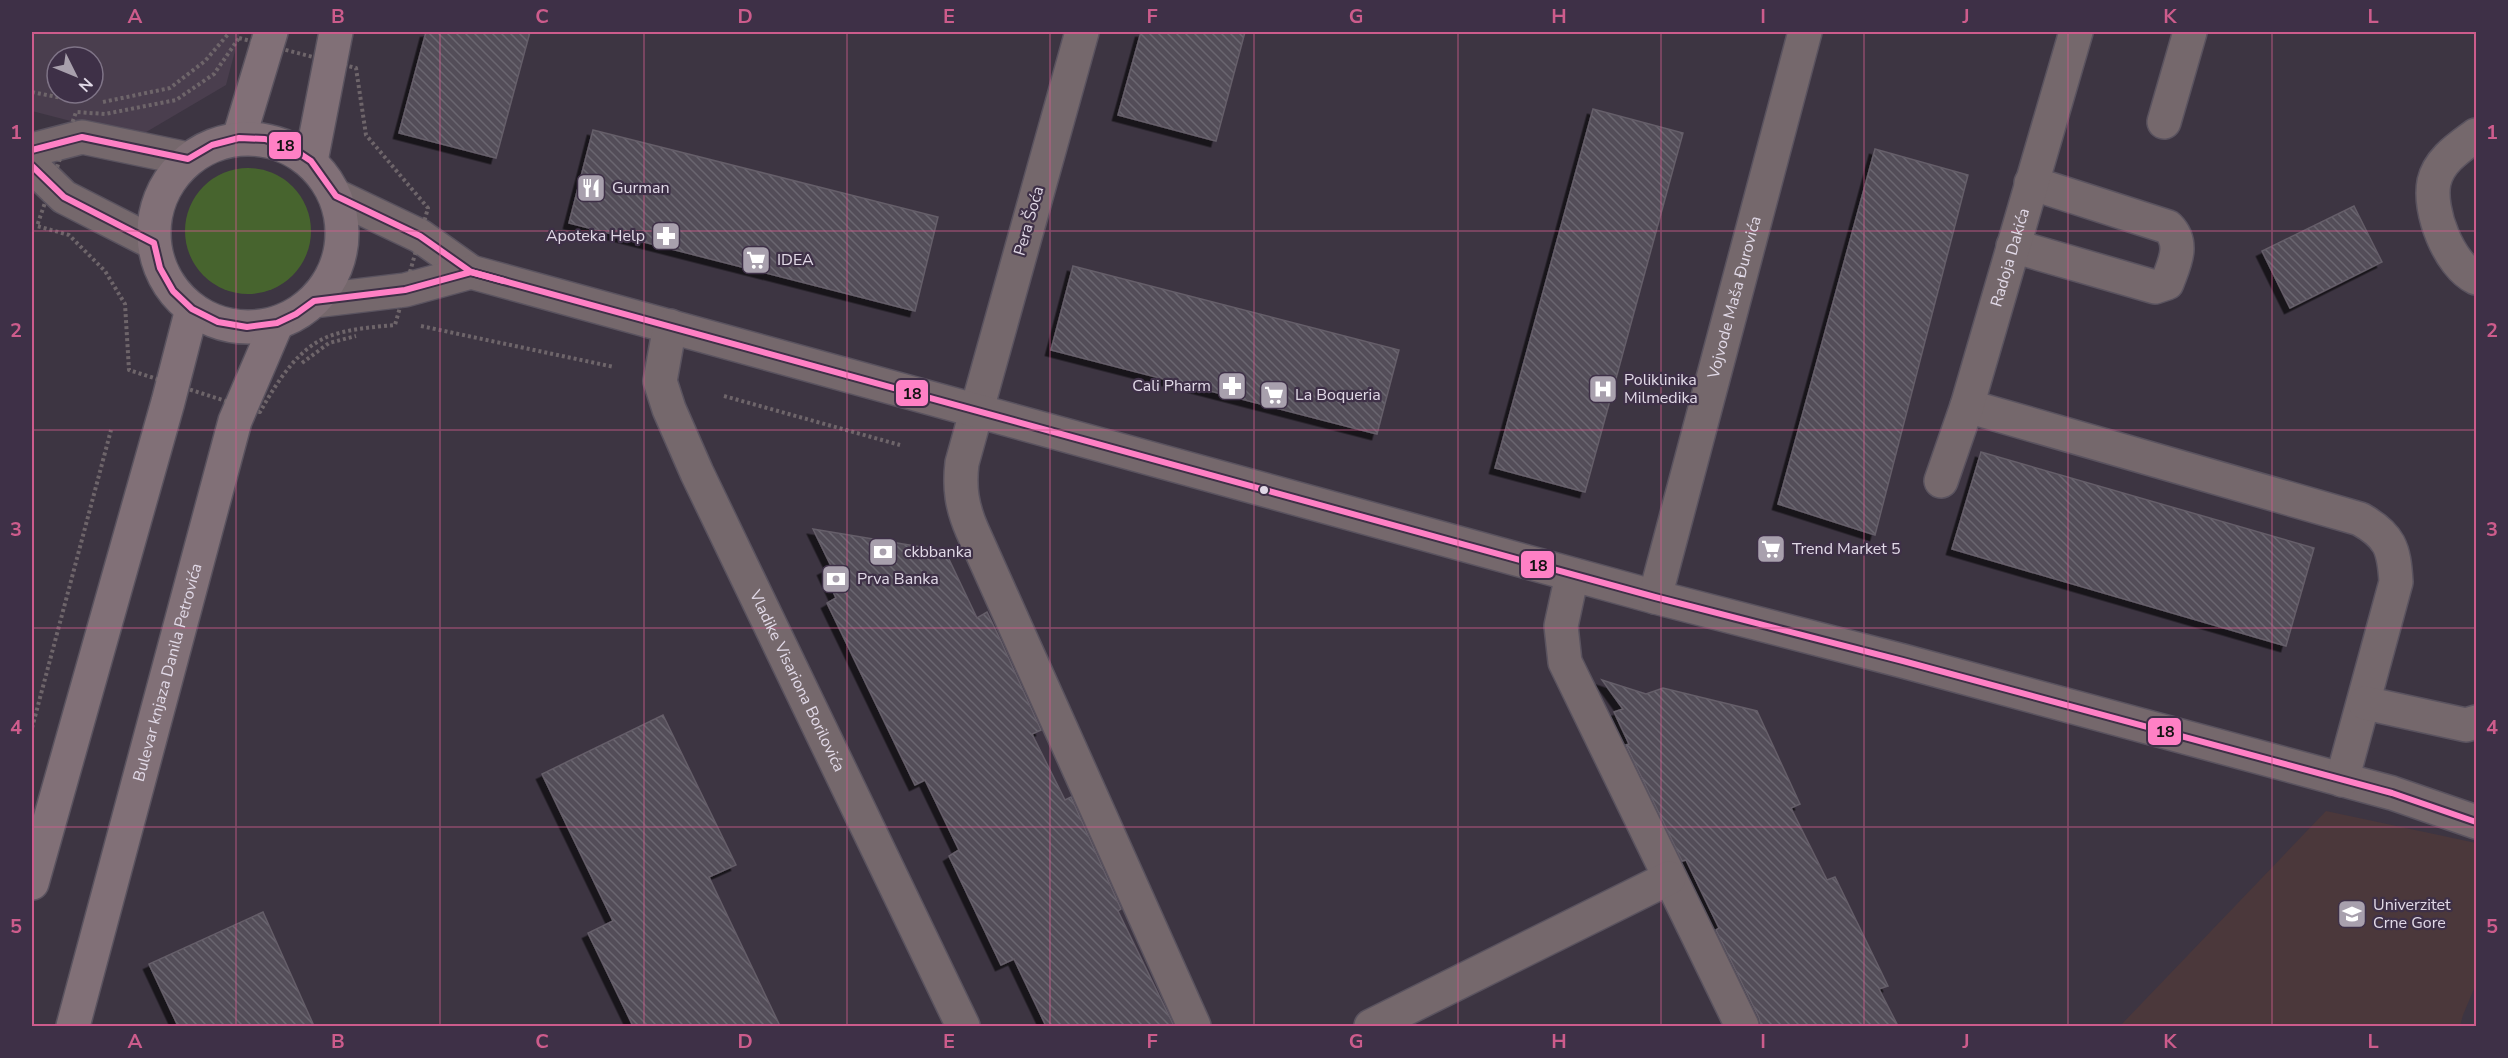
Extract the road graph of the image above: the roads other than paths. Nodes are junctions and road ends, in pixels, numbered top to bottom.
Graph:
1 (271, 32) edge
2 (336, 32) edge
3 (1082, 32) edge
4 (1805, 32) edge
5 (2076, 32) edge
6 (2190, 32) edge
7 (2164, 122) dead end
8 (2476, 135) edge
9 (239, 138) junction
10 (32, 150) edge
11 (188, 159) junction
12 (311, 161) junction
13 (32, 166) edge
14 (2031, 183) junction
15 (336, 196) junction
16 (154, 243) junction
17 (2013, 246) junction
18 (471, 272) junction
19 (2476, 278) edge
20 (314, 301) junction
21 (192, 309) junction
22 (277, 323) junction
23 (670, 326) junction
24 (1967, 406) junction
25 (976, 411) junction
26 (1941, 481) dead end
27 (1572, 575) junction
28 (1655, 597) junction
29 (2365, 703) junction
30 (2476, 722) edge
31 (2342, 780) junction
32 (2476, 822) edge
33 (1669, 878) junction
34 (32, 882) edge
35 (80, 1020) edge
36 (963, 1026) edge
37 (1194, 1026) edge
38 (1371, 1026) edge
39 (1742, 1026) edge

1 - 9 main road
2 - 12 main road
3 - 25 street, Pera Šoća
4 - 28 street, Vojvode Maša Đurovića
5 - 14 street, Radoja Dakića
6 - 7 street
8 - 19 street
9 - 11 main road
9 - 12 main road
10 - 11 street
11 - 16 main road
12 - 15 main road
13 - 16 street
14 - 17 street, Radoja Dakića
14 - 17 street
15 - 18 street
15 - 20 main road
16 - 21 main road
17 - 24 street, Radoja Dakića
18 - 20 street
18 - 23 street
20 - 22 main road
21 - 22 main road
21 - 34 main road
22 - 35 main road, Bulevar knjaza Danila Petrovića
23 - 25 street
23 - 36 street, Vladike Visariona Borilovića
24 - 26 street, Radoja Dakića
24 - 29 street
25 - 27 street
25 - 37 street, Pera Šoća
27 - 28 street
27 - 33 street
28 - 31 street
29 - 30 street
29 - 31 street
31 - 32 street
33 - 38 street
33 - 39 street

